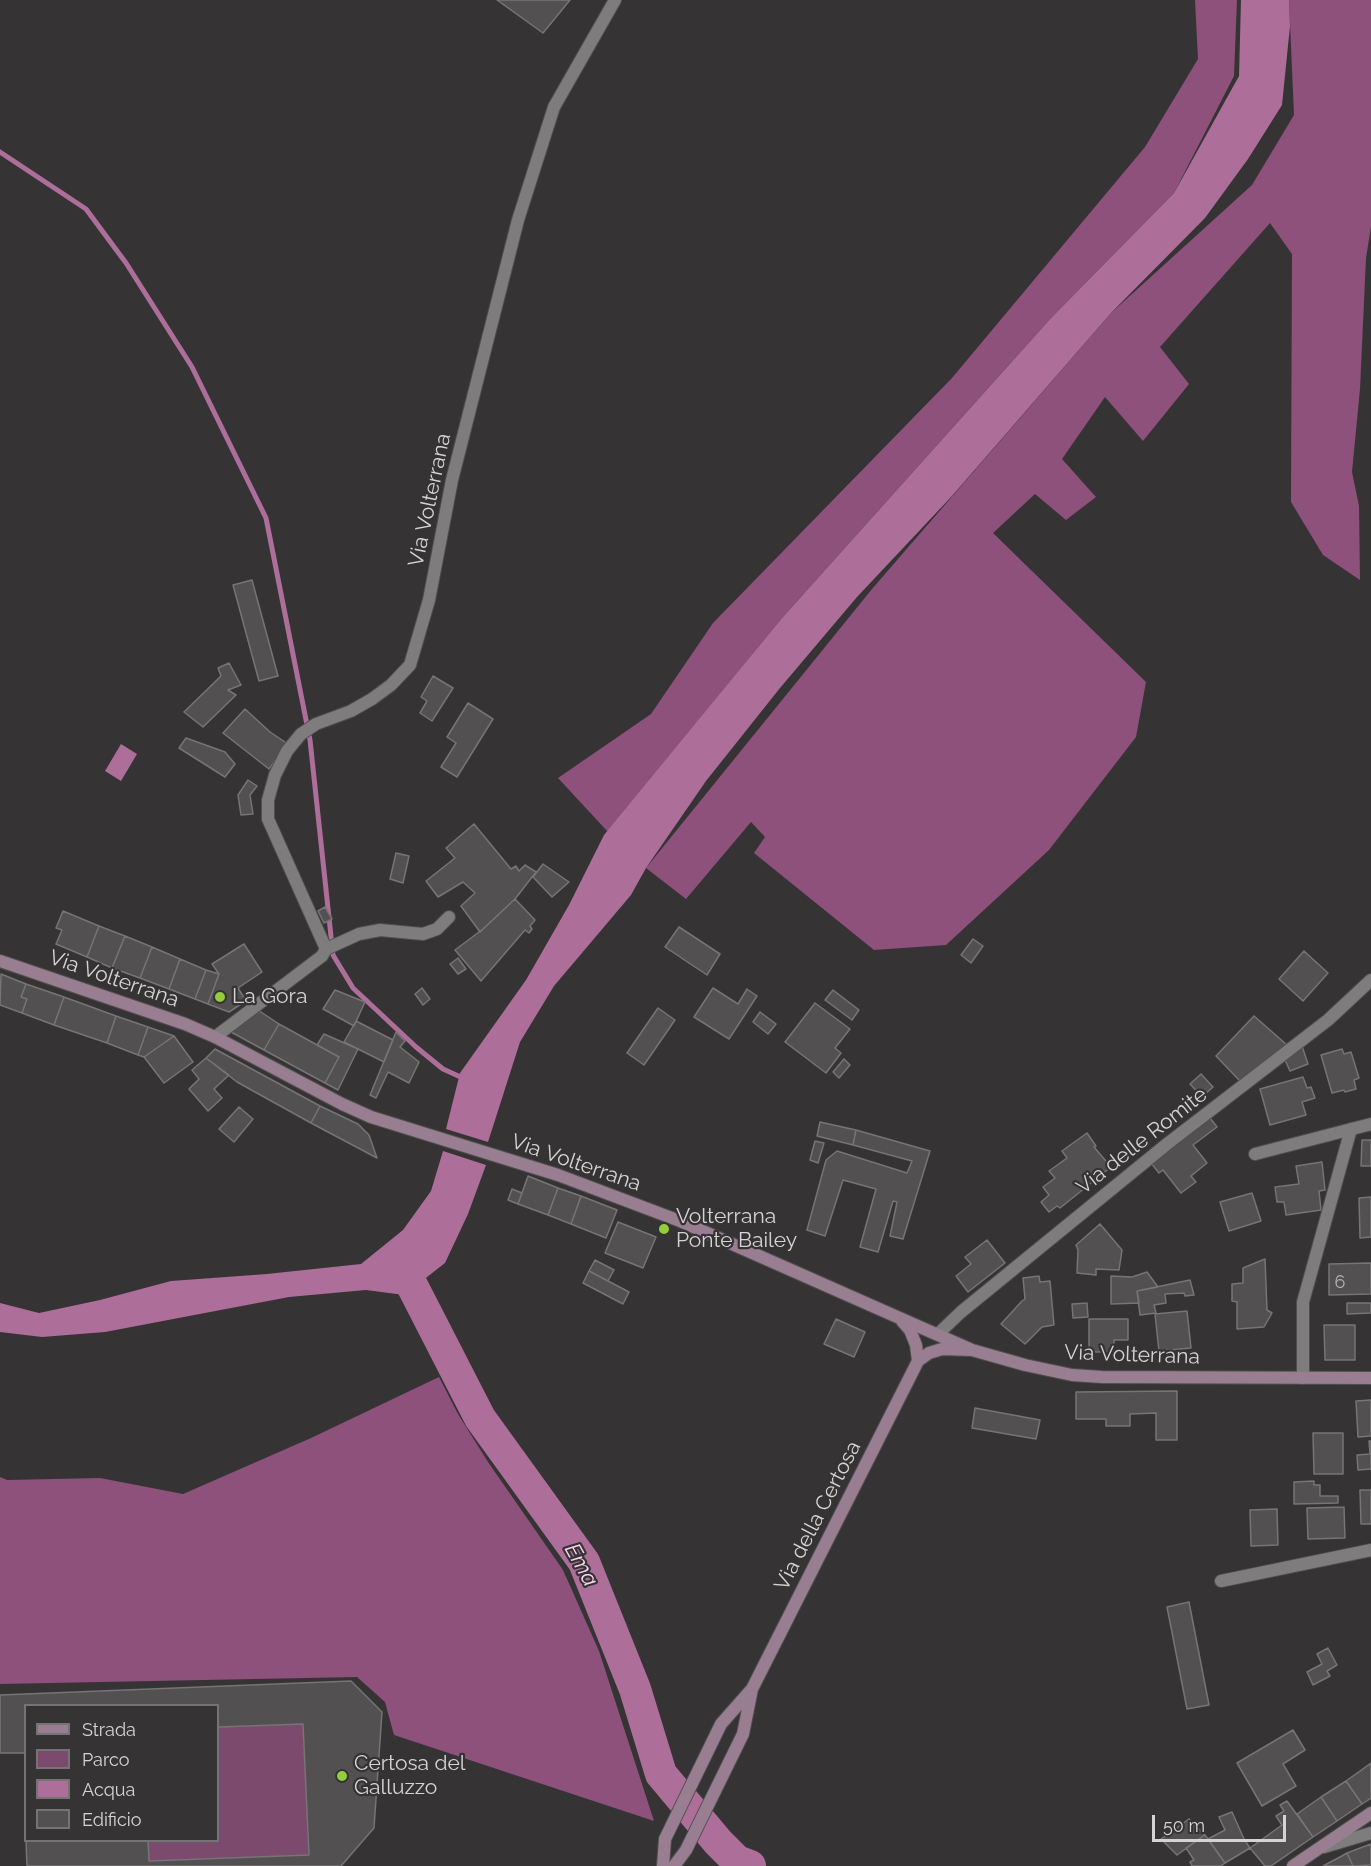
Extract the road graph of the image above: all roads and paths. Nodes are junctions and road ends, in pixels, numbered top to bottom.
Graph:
1 (615, 0) edge
2 (449, 917) dead end
3 (326, 949) junction
4 (0, 961) edge
5 (1371, 980) edge
6 (215, 1037) junction
7 (1371, 1124) edge
8 (1351, 1129) junction
9 (1255, 1154) dead end
10 (901, 1319) junction
11 (938, 1334) junction
12 (914, 1340) junction
13 (972, 1350) junction
14 (918, 1361) junction
15 (1303, 1378) junction
16 (1371, 1378) edge
17 (1371, 1550) edge
18 (1221, 1581) dead end
19 (752, 1689) junction
20 (1371, 1813) edge
21 (1371, 1833) edge
22 (1320, 1848) junction
23 (663, 1866) edge
24 (674, 1866) edge
25 (1293, 1866) edge

1 - 3 street, Via Volterrana
2 - 3 street
3 - 6 street
4 - 6 main road, Via Volterrana
5 - 11 street, Via delle Romite
6 - 10 main road, Via Volterrana
7 - 8 street
8 - 9 street
8 - 15 street
10 - 11 main road, Via Volterrana
10 - 12 main road
11 - 12 main road
11 - 13 main road, Via Volterrana
12 - 14 main road
13 - 14 main road, Via Volterrana
13 - 15 main road, Via Volterrana
14 - 19 main road, Via della Certosa
15 - 16 main road, Via Volterrana
17 - 18 street
19 - 23 main road, Via della Certosa
19 - 24 main road, Via della Certosa
20 - 22 main road
21 - 22 street
22 - 25 main road

